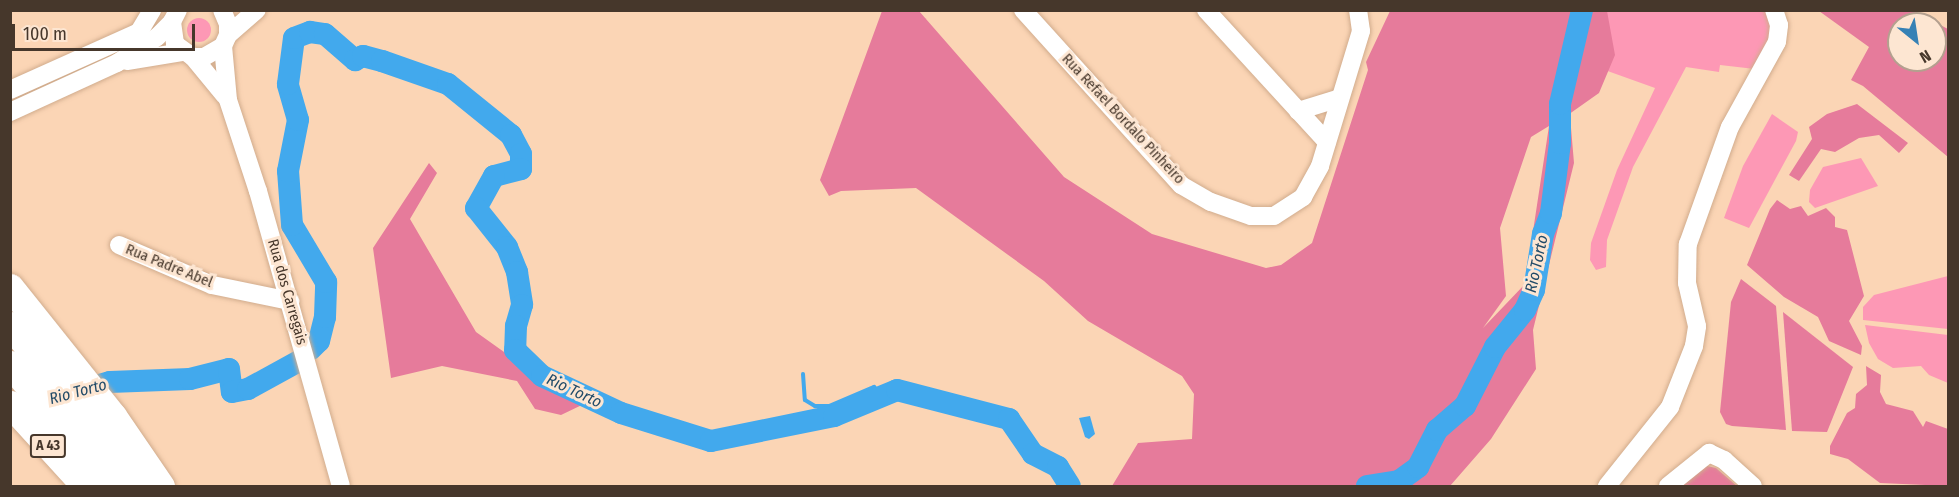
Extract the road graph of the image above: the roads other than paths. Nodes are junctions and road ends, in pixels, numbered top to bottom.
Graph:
1 (152, 10) edge
2 (222, 10) edge
3 (257, 10) edge
4 (1023, 10) edge
5 (1206, 10) edge
6 (1358, 10) edge
7 (1774, 10) edge
8 (174, 14) edge
9 (226, 41) junction
10 (188, 55) junction
11 (117, 63) junction
12 (10, 90) edge
13 (1340, 98) junction
14 (228, 100) junction
15 (1298, 111) junction
16 (10, 112) edge
17 (1327, 142) junction
18 (119, 245) dead end
19 (10, 287) edge
20 (290, 301) junction
21 (10, 326) edge
22 (10, 364) edge
23 (10, 404) edge
24 (85, 486) edge
25 (111, 486) edge
26 (142, 486) edge
27 (161, 486) edge
28 (341, 486) edge
29 (1607, 486) edge
30 (1668, 486) edge
31 (1753, 486) edge

1 - 12 street
2 - 9 street, Rua dos Carregais
3 - 9 street
4 - 17 street, Rua Refael Bordalo Pinheiro
5 - 15 street
6 - 13 street, Rua Refael Bordalo Pinheiro
7 - 29 street
8 - 10 street, Rua dos Carregais
8 - 11 street
9 - 10 street
9 - 14 street, Rua dos Carregais
10 - 11 street
10 - 14 street, Rua dos Carregais
11 - 16 street
13 - 15 street
13 - 17 street, Rua Refael Bordalo Pinheiro
14 - 20 street, Rua dos Carregais
15 - 17 street
18 - 20 street, Rua Padre Abel
19 - 27 highway
20 - 28 street, Rua dos Carregais
21 - 26 highway
22 - 25 highway, A 43
23 - 24 highway, A 43
30 - 31 street

